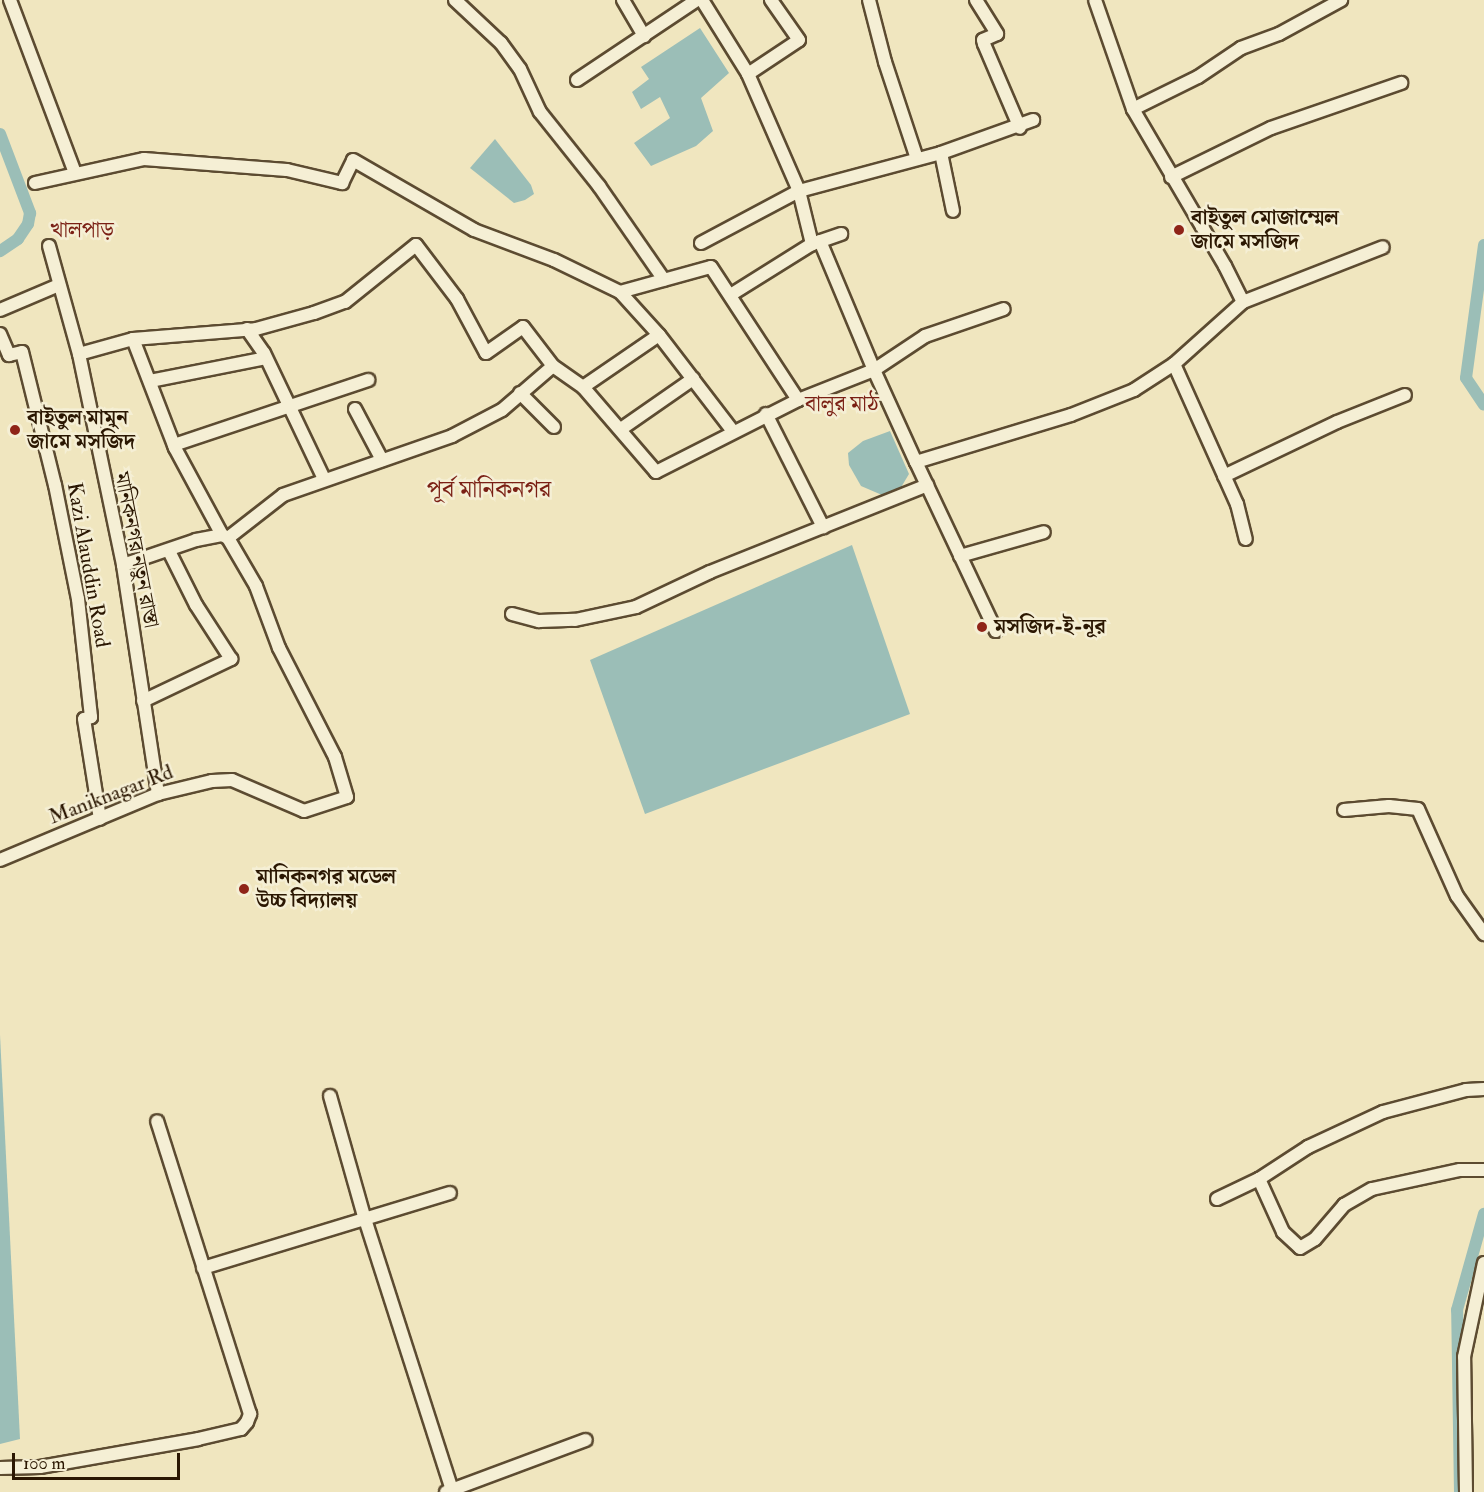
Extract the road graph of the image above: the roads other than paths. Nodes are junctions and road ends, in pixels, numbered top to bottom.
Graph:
1 (10, 0) edge
2 (623, 0) edge
3 (697, 0) edge
4 (702, 0) edge
5 (771, 0) edge
6 (869, 0) edge
7 (976, 0) edge
8 (1095, 0) edge
9 (1341, 0) edge
10 (460, 1) edge
11 (644, 36) junction
12 (748, 74) junction
13 (577, 80) dead end
14 (1401, 83) dead end
15 (1133, 109) junction
16 (1034, 120) dead end
17 (1020, 128) junction
18 (941, 153) junction
19 (917, 159) junction
20 (75, 172) junction
21 (1171, 177) junction
22 (35, 183) dead end
23 (799, 191) junction
24 (953, 211) dead end
25 (842, 234) dead end
26 (816, 242) junction
27 (700, 243) dead end
28 (49, 246) dead end
29 (1383, 247) dead end
30 (664, 280) junction
31 (59, 285) junction
32 (620, 292) junction
33 (732, 294) junction
34 (1243, 302) junction
35 (1004, 309) dead end
36 (0, 310) edge
37 (248, 330) junction
38 (0, 334) edge
39 (659, 335) junction
40 (133, 339) junction
41 (79, 354) junction
42 (266, 358) junction
43 (1174, 364) junction
44 (553, 366) junction
45 (874, 370) junction
46 (693, 379) junction
47 (368, 380) dead end
48 (150, 381) junction
49 (583, 387) junction
50 (520, 393) junction
51 (1405, 395) dead end
52 (798, 400) junction
53 (290, 406) junction
54 (355, 409) dead end
55 (766, 414) junction
56 (554, 427) dead end
57 (621, 429) junction
58 (732, 430) junction
59 (174, 445) junction
60 (382, 460) junction
61 (916, 462) junction
62 (1224, 476) junction
63 (324, 479) junction
64 (927, 485) junction
65 (823, 527) junction
66 (1044, 532) dead end
67 (225, 536) junction
68 (1246, 539) dead end
69 (169, 551) junction
70 (960, 556) junction
71 (123, 565) junction
72 (512, 614) dead end
73 (996, 631) dead end
74 (143, 701) junction
75 (158, 794) junction
76 (1344, 810) dead end
77 (100, 819) junction
78 (0, 860) edge
79 (1484, 934) edge
80 (1484, 1089) edge
81 (330, 1096) dead end
82 (157, 1121) dead end
83 (1484, 1170) edge
84 (1259, 1179) junction
85 (450, 1192) dead end
86 (1217, 1199) dead end
87 (364, 1216) junction
88 (1484, 1263) edge
89 (203, 1268) junction
90 (586, 1440) dead end
91 (0, 1468) edge
92 (449, 1491) edge
93 (1466, 1492) edge

1 - 20 street
2 - 11 street
3 - 11 street
4 - 12 street
5 - 12 street
6 - 19 street
7 - 17 street
8 - 15 street
9 - 15 street
10 - 30 street
11 - 13 street
12 - 23 street
14 - 21 street
15 - 21 street
16 - 17 street
17 - 18 street
18 - 19 street
18 - 24 street
19 - 23 street
20 - 22 street
20 - 32 street
21 - 34 street
23 - 26 street
23 - 27 street
25 - 26 street
26 - 33 street
26 - 45 street
28 - 31 street, মানিকনগর নতুন রাস্তা
29 - 34 street
30 - 32 street
30 - 33 street
31 - 36 street
31 - 41 street, মানিকনগর নতুন রাস্তা
32 - 39 street
33 - 52 street
34 - 43 street
35 - 45 street
37 - 40 street
37 - 42 street
37 - 44 street
38 - 77 street, Kazi Alauddin Road
39 - 46 street
39 - 49 street
40 - 41 street
40 - 48 street
41 - 71 street, মানিকনগর নতুন রাস্তা
42 - 48 street
42 - 53 street
43 - 61 street
43 - 62 street
44 - 49 street
44 - 50 street
45 - 52 street
45 - 61 street
46 - 57 street
46 - 58 street
47 - 53 street
48 - 59 street
49 - 57 street
50 - 56 street
50 - 60 street
51 - 62 street
52 - 55 street
53 - 59 street
53 - 63 street
54 - 60 street
55 - 58 street
55 - 65 street
57 - 58 street
59 - 67 street
60 - 63 street
61 - 64 street
62 - 68 street
63 - 67 street
64 - 65 street
64 - 70 street
65 - 72 street
66 - 70 street
67 - 69 street
67 - 75 street, Maniknagar Rd
69 - 71 street
69 - 74 street
70 - 73 street
71 - 74 street, মানিকনগর নতুন রাস্তা
74 - 75 street, মানিকনগর নতুন রাস্তা
75 - 77 street, Maniknagar Rd
76 - 79 street
77 - 78 street, Maniknagar Rd
80 - 84 street
81 - 87 street
82 - 89 street
83 - 84 street
84 - 86 street
85 - 87 street
87 - 89 street
87 - 92 street
88 - 93 street
89 - 91 street
90 - 92 street

